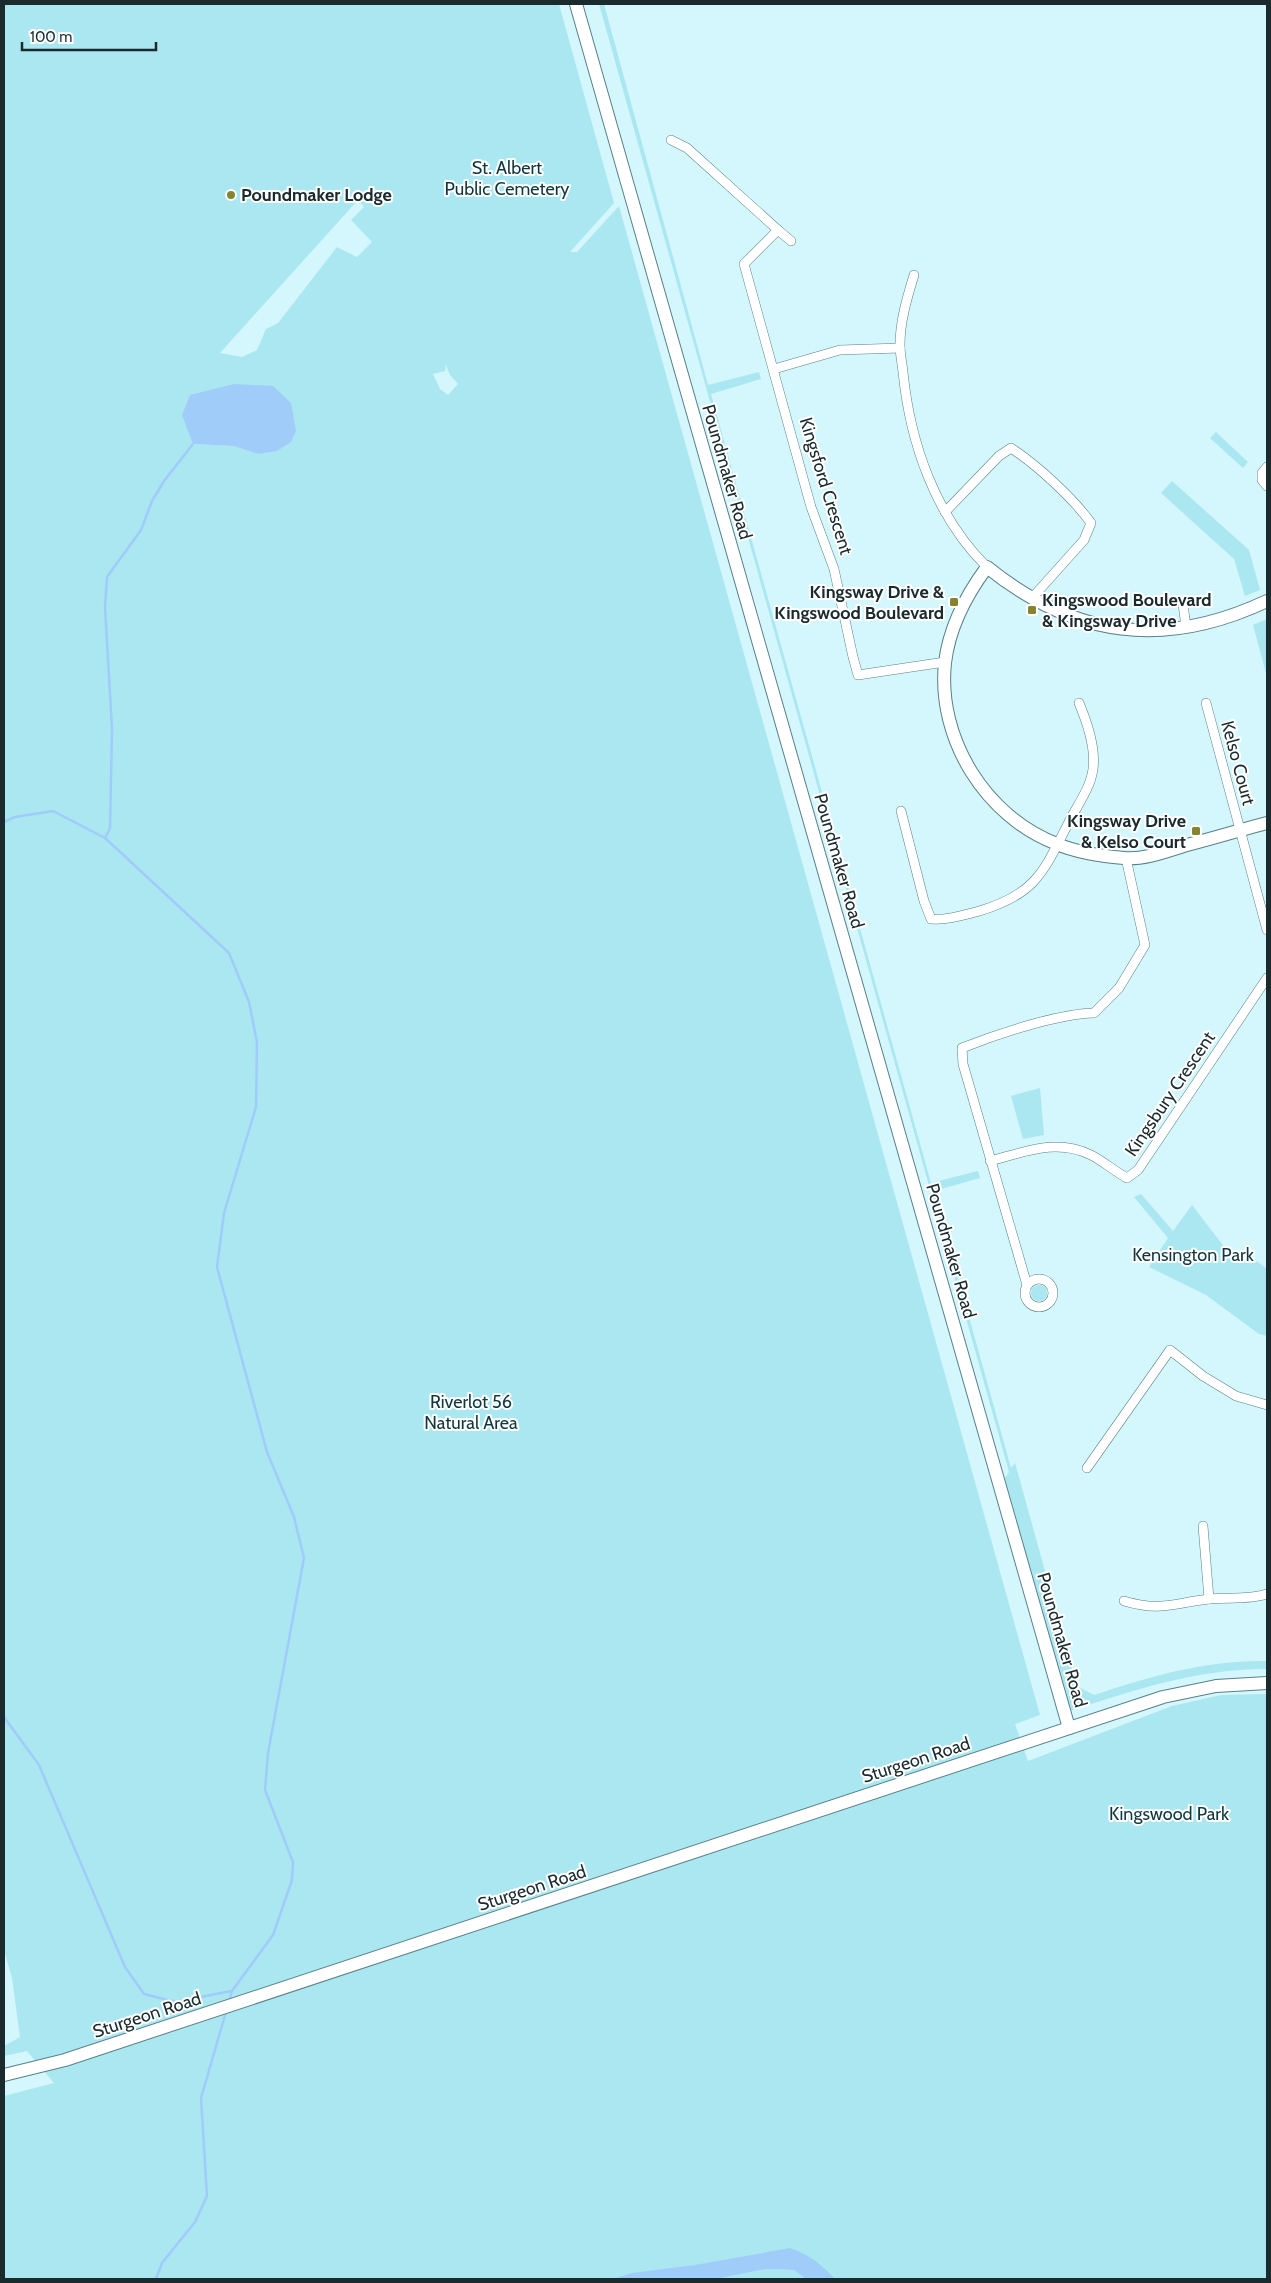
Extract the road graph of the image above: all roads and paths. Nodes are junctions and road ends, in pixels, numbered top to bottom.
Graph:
1 (576, 4) edge
2 (671, 140) dead end
3 (778, 230) junction
4 (791, 241) dead end
5 (914, 275) dead end
6 (900, 348) junction
7 (774, 369) junction
8 (1267, 467) edge
9 (1267, 486) edge
10 (945, 512) junction
11 (987, 567) junction
12 (1032, 598) junction
13 (1267, 601) edge
14 (1183, 604) dead end
15 (1186, 627) junction
16 (945, 662) junction
17 (1079, 703) dead end
18 (1206, 703) dead end
19 (901, 811) dead end
20 (1267, 823) edge
21 (1240, 830) junction
22 (1058, 845) junction
23 (1126, 858) junction
24 (1267, 930) edge
25 (1267, 978) edge
26 (990, 1160) junction
27 (1026, 1285) dead end
28 (1267, 1404) edge
29 (1087, 1468) dead end
30 (1203, 1526) dead end
31 (1267, 1594) edge
32 (1209, 1599) junction
33 (1124, 1601) dead end
34 (1267, 1683) edge
35 (1069, 1728) junction
36 (4, 2075) edge

1 - 35 street, Poundmaker Road
2 - 3 street
3 - 4 street
3 - 7 street, Kingsford Crescent
5 - 6 street
6 - 7 street
6 - 10 street
7 - 16 street, Kingsford Crescent
8 - 9 street
10 - 11 street
10 - 12 street
11 - 12 street
11 - 16 street
12 - 15 street
13 - 15 street
14 - 15 street
16 - 22 street
17 - 22 street
18 - 21 street, Kelso Court
19 - 22 street
20 - 21 street
21 - 23 street
21 - 24 street
22 - 23 street
23 - 26 street
25 - 26 street, Kingsbury Crescent
26 - 27 street
28 - 29 street
30 - 32 street
31 - 32 street
32 - 33 street
34 - 35 street, Sturgeon Road
35 - 36 street, Sturgeon Road

